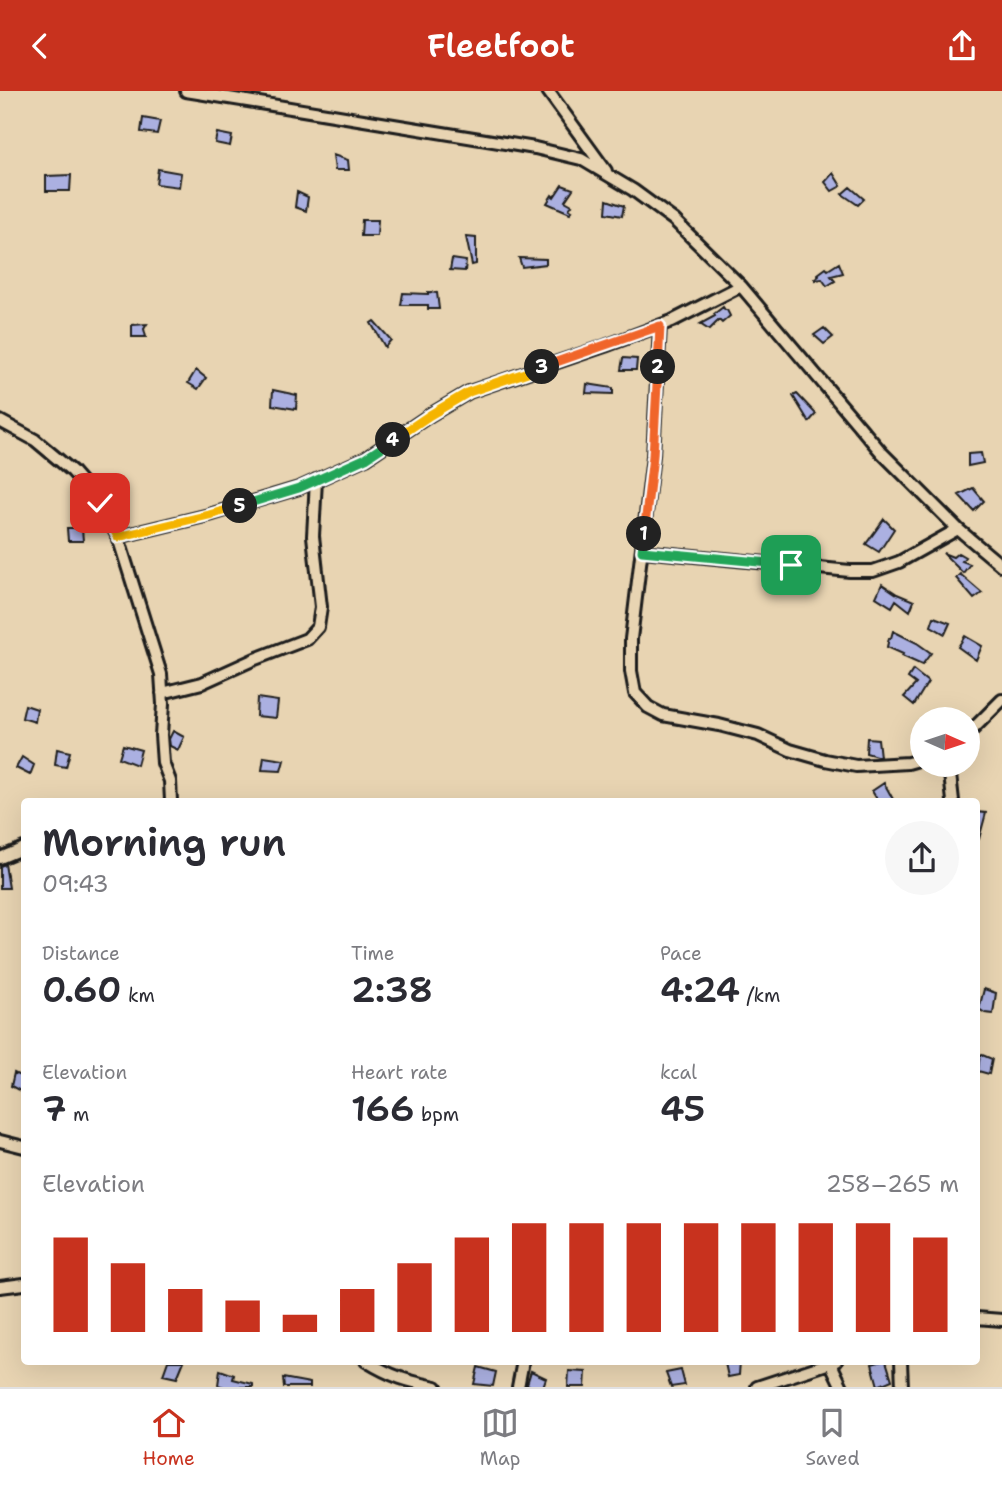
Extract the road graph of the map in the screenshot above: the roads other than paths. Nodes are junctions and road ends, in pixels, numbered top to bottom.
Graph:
1 (186, 91) edge
2 (549, 92) edge
3 (610, 176) junction
4 (741, 286) junction
5 (660, 326) junction
6 (0, 421) edge
7 (316, 480) junction
8 (958, 529) junction
9 (118, 537) junction
10 (642, 551) junction
11 (1002, 566) edge
12 (162, 693) junction
13 (1002, 700) edge
14 (980, 722) edge
15 (910, 762) edge
16 (950, 777) edge
17 (172, 798) edge
18 (953, 798) edge
19 (21, 849) edge
20 (0, 858) edge
21 (0, 1141) edge
22 (21, 1146) edge
23 (21, 1284) edge
24 (0, 1287) edge
25 (980, 1318) edge
26 (1002, 1320) edge
27 (372, 1365) edge
28 (522, 1365) edge
29 (827, 1365) edge
30 (834, 1365) edge
31 (901, 1365) edge
32 (436, 1387) edge
33 (518, 1387) edge
34 (757, 1387) edge
35 (842, 1387) edge
36 (902, 1387) edge

1 - 3 street
2 - 3 street
3 - 4 street
4 - 5 street
4 - 8 street
5 - 7 street
5 - 10 street
6 - 9 street
7 - 9 street
7 - 12 street
8 - 10 street
8 - 11 street
9 - 12 street
10 - 15 street
12 - 17 street
13 - 14 street
16 - 18 street
19 - 20 street
21 - 22 street
23 - 24 street
25 - 26 street
27 - 32 street
28 - 33 street
29 - 34 street
30 - 35 street
31 - 36 street

